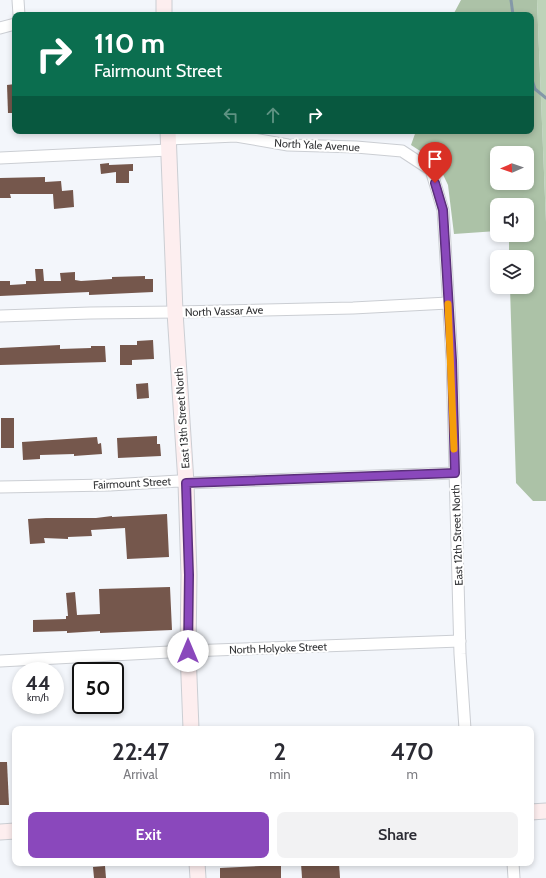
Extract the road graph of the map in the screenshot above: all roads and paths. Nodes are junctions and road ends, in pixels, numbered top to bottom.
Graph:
1 (18, 0) edge
2 (164, 0) edge
3 (19, 12) edge
4 (164, 12) edge
5 (12, 25) edge
6 (0, 28) edge
7 (168, 140) edge
8 (0, 158) edge
9 (416, 160) joint
10 (448, 303) junction
11 (175, 312) junction
12 (0, 316) edge
13 (455, 473) junction
14 (186, 483) junction
15 (0, 487) edge
16 (460, 641) junction
17 (188, 651) junction
18 (0, 661) edge
19 (191, 726) edge
20 (464, 726) edge
21 (546, 811) edge
22 (534, 812) edge
23 (12, 831) edge
24 (0, 832) edge
25 (197, 866) edge
26 (514, 866) edge
27 (198, 878) edge
28 (514, 878) edge

1 - 3 street
2 - 4 main road
5 - 6 street
7 - 8 street, North Yale Avenue
7 - 9 street, North Yale Avenue
7 - 11 main road, East 13th Street North
9 - 10 street, East 12th Street North
10 - 11 street, North Vassar Ave
10 - 13 street, East 12th Street North
11 - 12 street, North Vassar Ave
11 - 14 main road, East 13th Street North
13 - 14 street, Fairmount Street
13 - 16 street, East 12th Street North
14 - 15 street, Fairmount Street
14 - 17 main road, East 13th Street North
16 - 17 street, North Holyoke Street
16 - 20 street, East 12th Street North
17 - 18 street, North Holyoke Street
17 - 19 main road, East 13th Street North
21 - 22 main road
23 - 24 main road
25 - 27 main road
26 - 28 street

